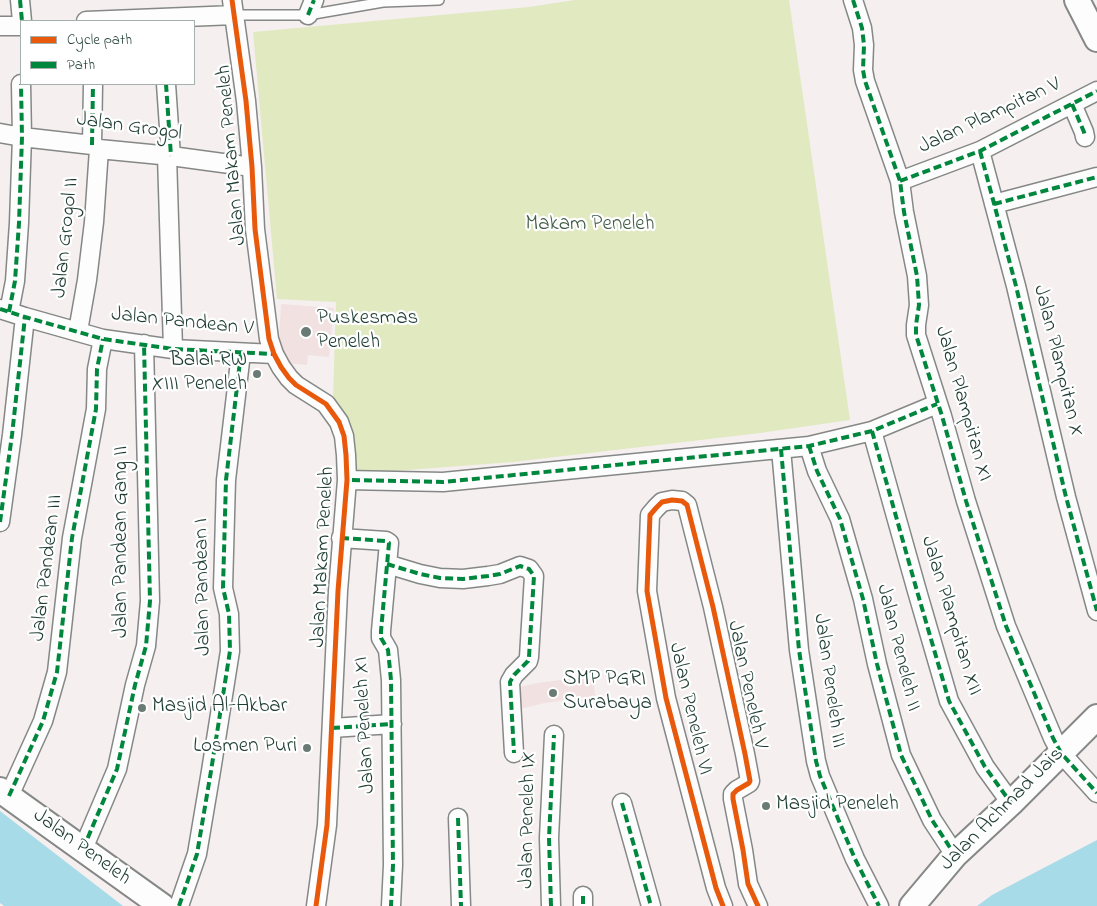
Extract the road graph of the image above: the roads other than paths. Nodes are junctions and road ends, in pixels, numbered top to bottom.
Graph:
1 (20, 0) edge
2 (439, 0) edge
3 (853, 0) edge
4 (1077, 0) edge
5 (233, 7) edge
6 (311, 7) edge
7 (22, 20) edge
8 (101, 20) edge
9 (0, 26) edge
10 (20, 26) edge
11 (1097, 39) edge
12 (21, 85) edge
13 (93, 85) edge
14 (166, 85) edge
15 (1097, 91) edge
16 (1072, 104) junction
17 (0, 133) edge
18 (22, 137) junction
19 (1085, 137) dead end
20 (96, 147) junction
21 (980, 151) junction
22 (169, 156) junction
23 (252, 167) junction
24 (1097, 177) edge
25 (900, 181) junction
26 (994, 204) junction
27 (11, 312) edge
28 (78, 331) junction
29 (103, 339) junction
30 (144, 344) junction
31 (173, 349) junction
32 (242, 353) junction
33 (274, 354) junction
34 (937, 404) junction
35 (872, 431) junction
36 (809, 446) junction
37 (781, 449) junction
38 (347, 480) junction
39 (650, 515) joint
40 (0, 522) edge
41 (341, 538) junction
42 (387, 564) junction
43 (1097, 611) edge
44 (1097, 717) edge
45 (392, 724) junction
46 (332, 728) junction
47 (554, 735) dead end
48 (514, 753) dead end
49 (1061, 753) junction
50 (4, 793) edge
51 (1097, 793) edge
52 (1011, 802) junction
53 (622, 803) dead end
54 (458, 818) dead end
55 (83, 848) junction
56 (955, 855) junction
57 (162, 906) edge
58 (179, 906) edge
59 (316, 906) edge
60 (391, 906) edge
61 (461, 906) edge
62 (551, 906) edge
63 (651, 906) edge
64 (723, 906) edge
65 (758, 906) edge
66 (879, 906) edge
67 (912, 906) edge

1 - 7 street
2 - 6 lane
3 - 25 street, Jalan Plampitan XI
4 - 11 street
5 - 6 lane
5 - 8 street
5 - 23 street, Jalan Makam Peneleh
9 - 10 street
12 - 18 street
13 - 20 street, Jalan Grogol II
14 - 22 street
15 - 16 street, Jalan Plampitan V
16 - 19 street
16 - 21 street, Jalan Plampitan V
17 - 18 street, Jalan Grogol
18 - 20 street, Jalan Grogol
18 - 27 street
20 - 22 street, Jalan Grogol
20 - 28 street, Jalan Grogol II
21 - 25 street, Jalan Plampitan V
21 - 26 street, Jalan Plampitan X
22 - 23 street, Jalan Grogol
22 - 31 street
23 - 33 street, Jalan Makam Peneleh
24 - 26 street
25 - 34 street, Jalan Plampitan XI
26 - 43 street, Jalan Plampitan X
27 - 28 street, Jalan Pandean V
27 - 40 street
28 - 29 street, Jalan Pandean V
29 - 30 street, Jalan Pandean V
29 - 50 street, Jalan Pandean III
30 - 31 street, Jalan Pandean V
30 - 55 street, Jalan Pandean Gang II
31 - 32 street, Jalan Pandean V
32 - 33 street, Jalan Pandean V
32 - 58 street, Jalan Pandean I
33 - 38 street, Jalan Makam Peneleh
34 - 35 street
34 - 49 street, Jalan Plampitan XI
35 - 36 street
35 - 52 street, Jalan Plampitan XII
36 - 37 street
36 - 56 street, Jalan Peneleh II
37 - 38 street
37 - 66 street, Jalan Peneleh III
38 - 41 street, Jalan Makam Peneleh
39 - 64 street, Jalan Peneleh VI
39 - 65 street, Jalan Peneleh V
41 - 42 street, Jalan Peneleh XI
41 - 46 street, Jalan Makam Peneleh
42 - 45 street, Jalan Peneleh XI
42 - 48 street
44 - 49 street, Jalan Achmad Jais
45 - 46 street
45 - 60 street, Jalan Peneleh XI
46 - 59 street, Jalan Makam Peneleh
47 - 62 street, Jalan Peneleh IX
49 - 51 street, Jalan Plampitan XI
49 - 52 street, Jalan Achmad Jais
50 - 55 street, Jalan Peneleh
52 - 56 street, Jalan Achmad Jais
53 - 63 street
54 - 61 street
55 - 57 street, Jalan Peneleh
56 - 67 street, Jalan Achmad Jais

